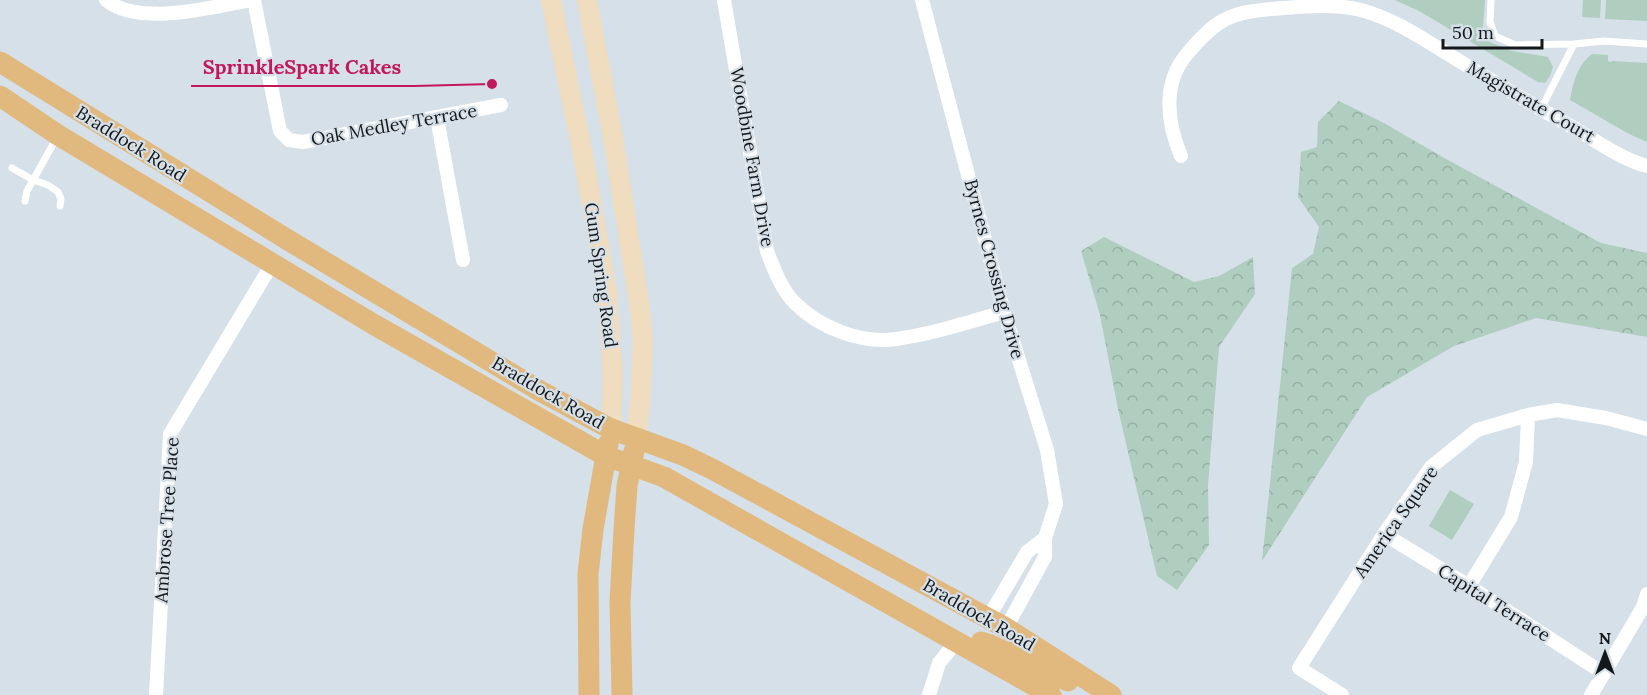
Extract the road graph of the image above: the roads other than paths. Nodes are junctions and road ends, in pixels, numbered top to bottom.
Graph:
1 (106, 0) edge
2 (253, 0) edge
3 (551, 0) edge
4 (586, 0) edge
5 (724, 0) edge
6 (922, 0) edge
7 (1491, 0) edge
8 (1574, 44) junction
9 (1647, 44) edge
10 (0, 62) edge
11 (0, 96) edge
12 (501, 105) dead end
13 (1541, 110) junction
14 (437, 118) junction
15 (58, 135) junction
16 (1181, 156) dead end
17 (1647, 166) edge
18 (12, 168) dead end
19 (182, 175) junction
20 (33, 180) junction
21 (24, 201) dead end
22 (60, 206) dead end
23 (463, 260) dead end
24 (272, 264) junction
25 (392, 302) junction
26 (1004, 312) junction
27 (1528, 415) junction
28 (610, 429) junction
29 (1647, 429) edge
30 (636, 438) junction
31 (606, 456) junction
32 (632, 464) junction
33 (1384, 534) junction
34 (1045, 538) junction
35 (1470, 586) junction
36 (1647, 594) edge
37 (988, 618) junction
38 (1006, 628) junction
39 (956, 642) junction
40 (1604, 673) junction
41 (156, 695) edge
42 (589, 695) edge
43 (622, 695) edge
44 (929, 695) edge
45 (1051, 695) edge
46 (1098, 695) edge
47 (1111, 695) edge
48 (1342, 695) edge
49 (1591, 695) edge

1 - 2 street
2 - 14 street, Oak Medley Terrace
3 - 28 main road, Gum Spring Road
4 - 30 main road, Gum Spring Road
5 - 26 street, Woodbine Farm Drive
6 - 26 street, Byrnes Crossing Drive
7 - 8 lane
8 - 9 lane
8 - 13 lane
10 - 19 main road, Braddock Road
11 - 15 main road, Braddock Road
12 - 14 street, Oak Medley Terrace
13 - 16 street, Magistrate Court
13 - 17 street, Magistrate Court
14 - 23 street
15 - 19 main road
15 - 20 lane
15 - 24 main road, Braddock Road
18 - 20 lane
19 - 25 main road, Braddock Road
20 - 21 lane
20 - 22 lane
24 - 25 main road
24 - 31 main road, Braddock Road
24 - 41 street, Ambrose Tree Place
25 - 28 main road, Braddock Road
26 - 34 street, Byrnes Crossing Drive
27 - 29 street, America Square
27 - 33 street, America Square
27 - 35 street
28 - 30 main road, Braddock Road
28 - 31 main road, Gum Spring Road
30 - 32 main road, Gum Spring Road
30 - 37 main road, Braddock Road
31 - 32 main road, Braddock Road
31 - 42 main road, Gum Spring Road
32 - 39 main road, Braddock Road
32 - 43 main road, Gum Spring Road
33 - 35 street, Capital Terrace
33 - 48 street, America Square
34 - 37 street, Byrnes Crossing Drive
34 - 38 street, Byrnes Crossing Drive
35 - 40 street, Capital Terrace
36 - 40 street
37 - 38 main road, Braddock Road
38 - 47 main road, Braddock Road
39 - 44 street
39 - 45 main road, Braddock Road
39 - 46 main road
40 - 49 street

